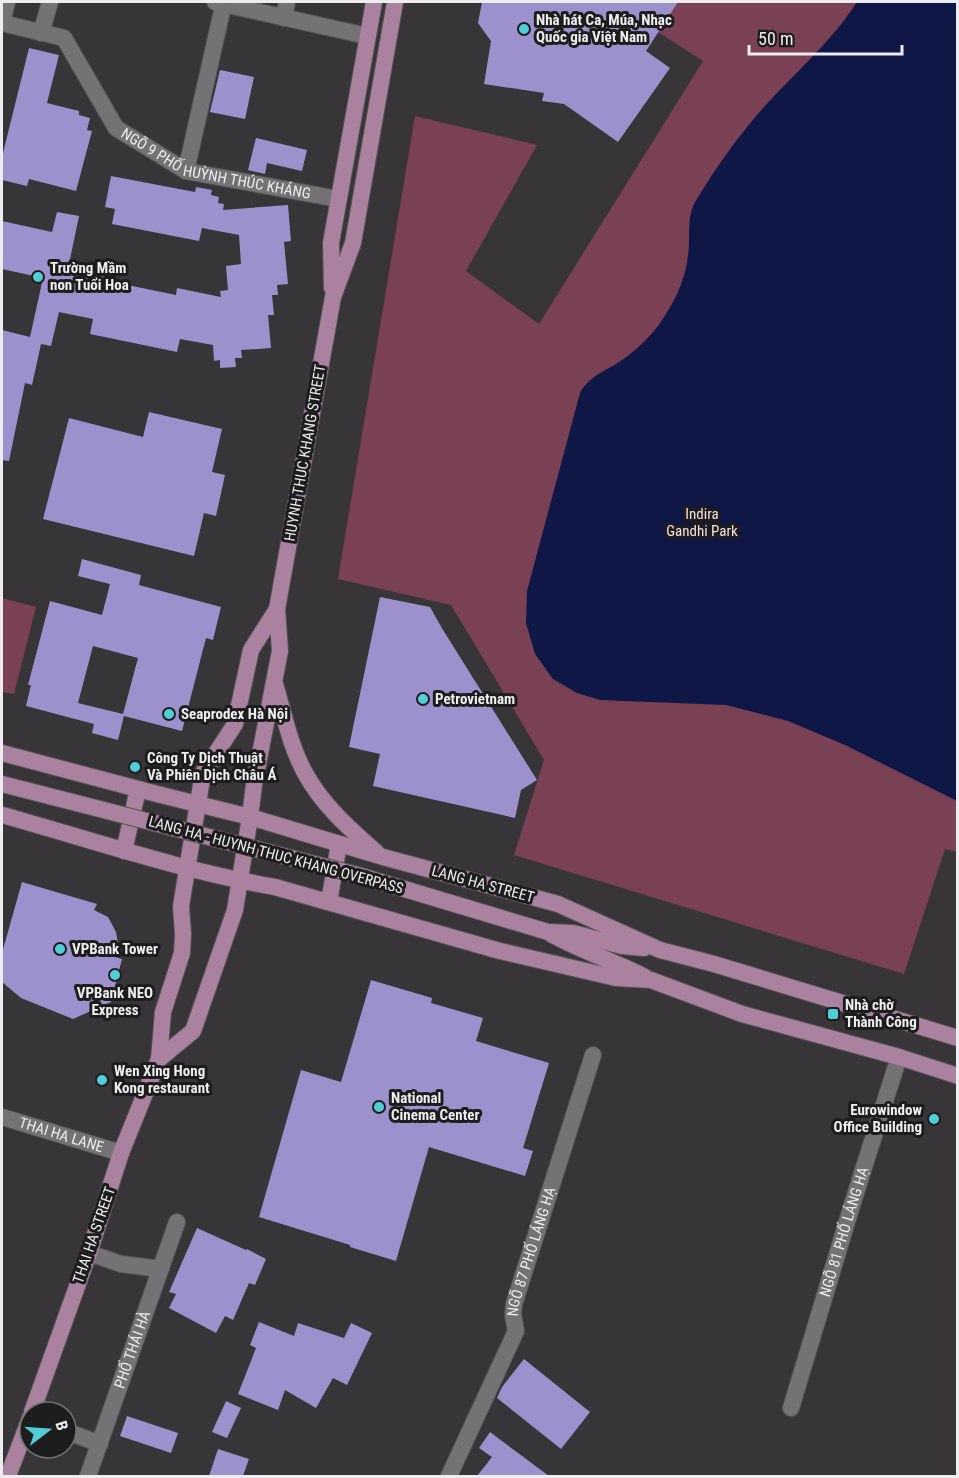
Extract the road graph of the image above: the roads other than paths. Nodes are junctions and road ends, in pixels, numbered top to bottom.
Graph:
1 (8, 2) edge
2 (50, 2) edge
3 (221, 2) edge
4 (374, 2) edge
5 (395, 2) edge
6 (286, 10) edge
7 (2, 23) edge
8 (41, 33) junction
9 (367, 36) junction
10 (186, 171) junction
11 (338, 199) junction
12 (333, 297) junction
13 (277, 609) junction
14 (274, 680) junction
15 (2, 753) edge
16 (2, 784) edge
17 (138, 789) junction
18 (198, 804) junction
19 (2, 815) edge
20 (250, 817) junction
21 (339, 844) junction
22 (124, 851) junction
23 (382, 857) junction
24 (188, 868) junction
25 (240, 881) junction
26 (329, 902) junction
27 (548, 932) junction
28 (660, 950) junction
29 (651, 980) junction
30 (957, 1038) edge
31 (593, 1055) dead end
32 (899, 1057) junction
33 (159, 1059) junction
34 (957, 1076) edge
35 (2, 1117) edge
36 (121, 1153) junction
37 (177, 1222) dead end
38 (89, 1253) junction
39 (160, 1269) junction
40 (36, 1400) edge
41 (791, 1408) dead end
42 (78, 1436) edge
43 (100, 1444) junction
44 (18, 1450) edge
45 (8, 1476) edge
46 (88, 1476) edge
47 (449, 1476) edge

1 - 7 street
2 - 8 street
3 - 6 street
3 - 10 street
4 - 9 main road, HUYNH THUC KHANG STREET
5 - 12 main road, HUYNH THUC KHANG STREET
6 - 9 street
7 - 8 street, NGÕ 9 PHỐ HUỲNH THÚC KHÁNG
8 - 10 street, NGÕ 9 PHỐ HUỲNH THÚC KHÁNG
9 - 11 main road, HUYNH THUC KHANG STREET
10 - 11 street, NGÕ 9 PHỐ HUỲNH THÚC KHÁNG
11 - 12 main road, HUYNH THUC KHANG STREET
12 - 13 main road, HUYNH THUC KHANG STREET
13 - 14 main road, HUYNH THUC KHANG STREET
13 - 18 main road, HUYNH THUC KHANG STREET
14 - 20 main road, HUYNH THUC KHANG STREET
14 - 23 main road
15 - 17 main road, LANG HA STREET
16 - 27 main road, LANG HA - HUYNH THUC KHANG OVERPASS, bridge
17 - 18 main road, LANG HA STREET
17 - 22 main road
18 - 20 main road, LANG HA STREET
18 - 24 main road, HUYNH THUC KHANG STREET
19 - 22 main road
20 - 21 main road, LANG HA STREET
20 - 25 main road, HUYNH THUC KHANG STREET
21 - 23 main road, LANG HA STREET
21 - 26 main road
22 - 24 main road
23 - 28 main road, LANG HA STREET
24 - 25 main road
24 - 33 main road, THAI HA STREET
25 - 26 main road
25 - 33 main road, THAI HA STREET
26 - 29 main road
27 - 28 main road, LANG HA - HUYNH THUC KHANG OVERPASS
27 - 29 main road, LANG HA - HUYNH THUC KHANG OVERPASS
28 - 30 main road, LANG HA STREET
29 - 32 main road
31 - 47 street, NGÕ 87 PHỐ LÁNG HẠ
32 - 34 main road
32 - 41 street, NGÕ 81 PHỐ LÁNG HẠ
33 - 36 main road, THAI HA STREET
35 - 36 street, THAI HA LANE
36 - 38 main road, THAI HA STREET
37 - 39 street, PHỐ THÁI HÀ
38 - 39 street
38 - 40 main road, THAI HA STREET
39 - 43 street, PHỐ THÁI HÀ
42 - 43 street
43 - 46 street, PHỐ THÁI HÀ
44 - 45 main road

